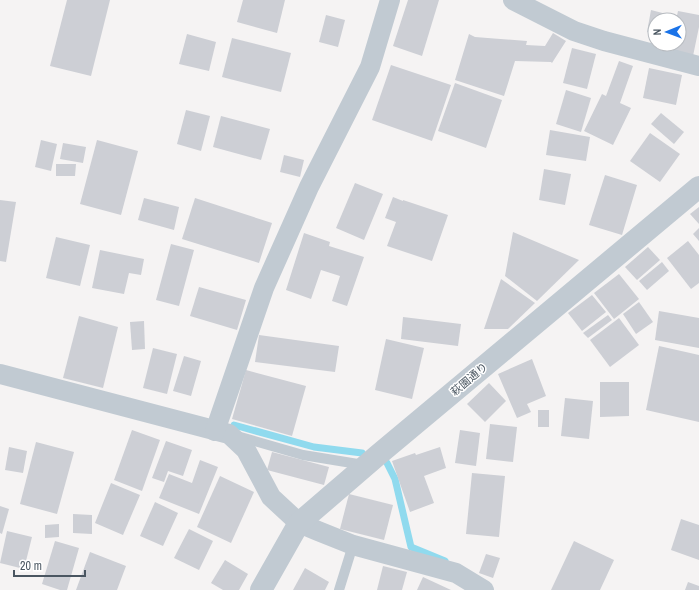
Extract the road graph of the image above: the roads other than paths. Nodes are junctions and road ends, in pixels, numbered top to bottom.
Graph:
1 (390, 0) edge
2 (512, 0) edge
3 (699, 66) edge
4 (699, 186) edge
5 (0, 374) edge
6 (222, 432) junction
7 (366, 465) junction
8 (299, 523) junction
9 (353, 545) junction
10 (261, 590) edge
11 (338, 590) edge
12 (484, 590) edge

1 - 6 street
2 - 3 street
4 - 7 street, 萩園通り
5 - 6 street
6 - 7 lane
6 - 8 street
7 - 8 street, 萩園通り
8 - 9 street
8 - 10 street, 萩園通り
9 - 11 lane
9 - 12 street

